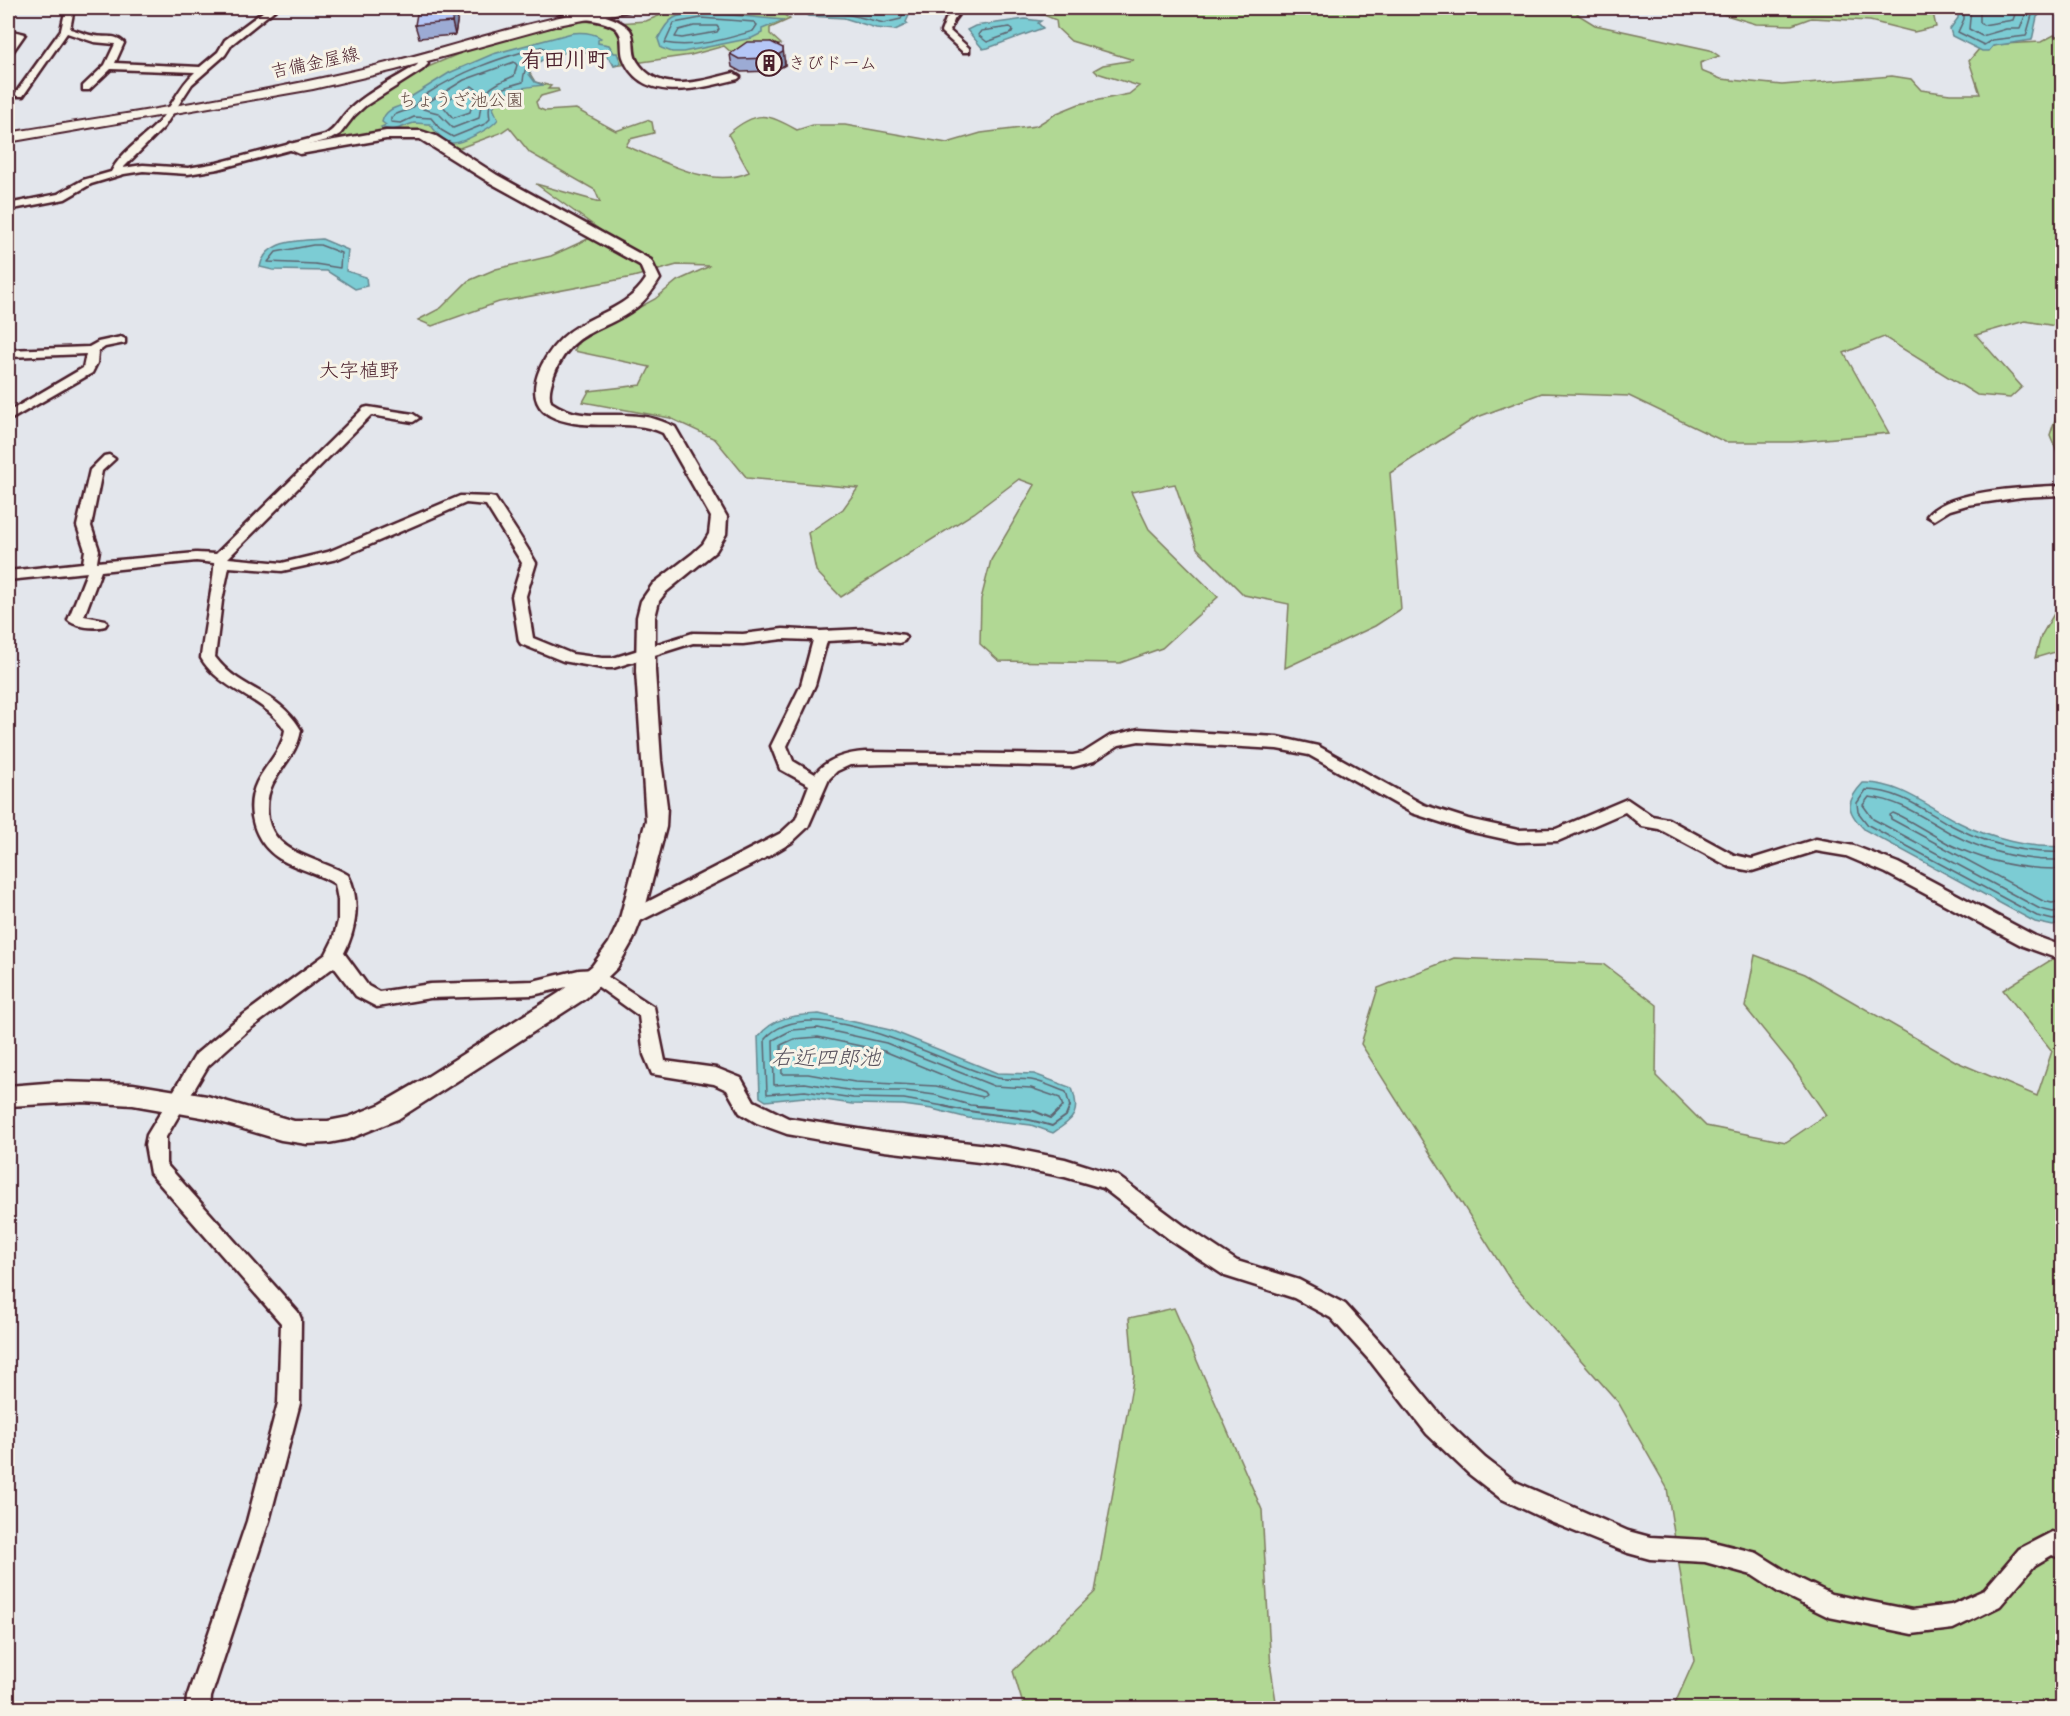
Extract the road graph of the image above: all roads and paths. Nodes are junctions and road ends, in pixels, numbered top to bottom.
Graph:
1 (12, 8) edge
2 (70, 8) edge
3 (273, 8) edge
4 (558, 8) edge
5 (625, 8) edge
6 (959, 8) edge
7 (603, 9) edge
8 (8, 15) edge
9 (582, 15) junction
10 (65, 30) junction
11 (10, 34) edge
12 (966, 50) dead end
13 (8, 52) edge
14 (421, 59) junction
15 (109, 66) junction
16 (201, 70) junction
17 (734, 77) dead end
18 (86, 88) dead end
19 (20, 94) dead end
20 (170, 110) junction
21 (8, 138) edge
22 (290, 147) junction
23 (115, 173) junction
24 (8, 207) edge
25 (120, 341) dead end
26 (92, 350) junction
27 (8, 353) edge
28 (8, 417) edge
29 (412, 418) dead end
30 (109, 459) dead end
31 (2062, 491) edge
32 (1934, 516) dead end
33 (220, 560) junction
34 (92, 568) junction
35 (8, 575) edge
36 (100, 623) dead end
37 (821, 636) junction
38 (899, 638) dead end
39 (647, 651) junction
40 (816, 783) junction
41 (632, 918) junction
42 (2062, 950) edge
43 (335, 954) junction
44 (596, 976) junction
45 (8, 1096) edge
46 (176, 1101) junction
47 (2062, 1548) edge
48 (198, 1708) edge

1 - 8 street
2 - 10 street
3 - 16 street
4 - 9 street
5 - 7 main road, 吉備金屋線
6 - 12 street
7 - 9 main road, 吉備金屋線
9 - 14 main road, 吉備金屋線
9 - 17 street
10 - 15 street
10 - 19 street
11 - 13 street
14 - 20 main road, 吉備金屋線
14 - 22 street
15 - 16 street
15 - 18 street
16 - 20 street
20 - 21 main road, 吉備金屋線
20 - 23 street
22 - 23 street
22 - 39 street
23 - 24 street
25 - 26 street
26 - 27 street
26 - 28 street
29 - 33 street
30 - 34 street
31 - 32 street
33 - 34 street
33 - 39 street
33 - 43 street
34 - 35 street
34 - 36 street
37 - 38 street
37 - 39 street
37 - 40 street
39 - 41 street
40 - 41 street
40 - 42 street
41 - 44 street
43 - 44 street
43 - 46 street
44 - 46 street
44 - 47 street
45 - 46 street
46 - 48 street

